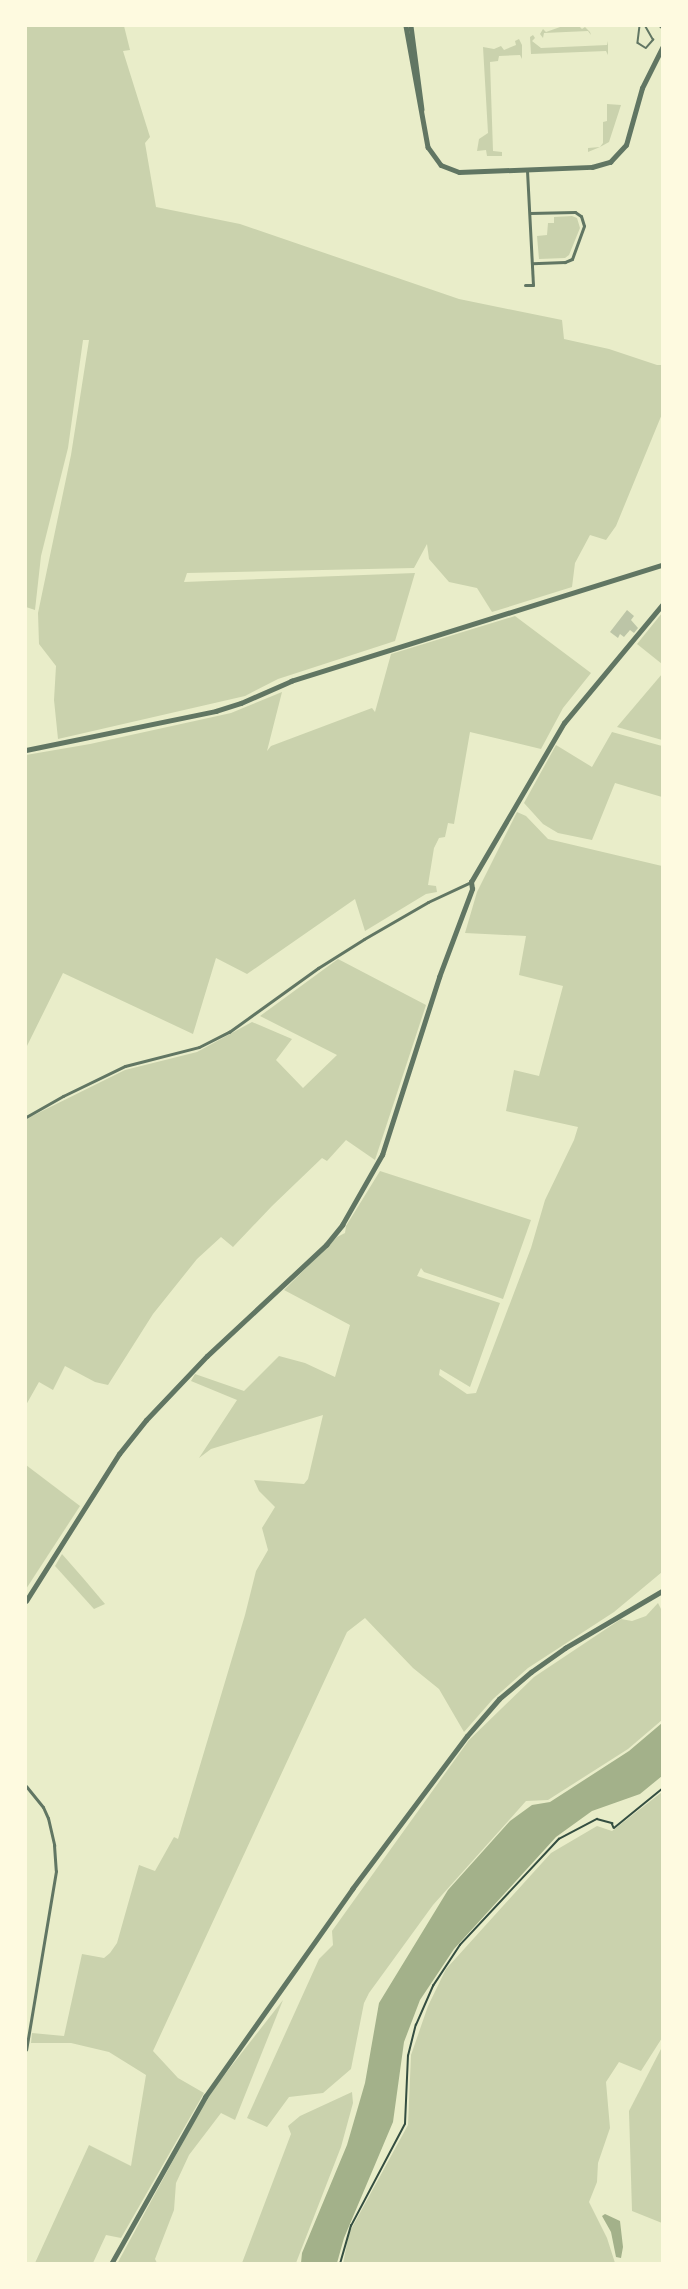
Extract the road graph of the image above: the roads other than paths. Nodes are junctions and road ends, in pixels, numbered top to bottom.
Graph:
1 (406, 26) edge
2 (411, 26) edge
3 (639, 26) edge
4 (645, 26) edge
5 (663, 48) edge
6 (422, 111) junction
7 (527, 171) junction
8 (530, 213) junction
9 (532, 264) junction
10 (525, 285) dead end
11 (663, 565) edge
12 (663, 604) edge
13 (26, 750) edge
14 (471, 882) junction
15 (26, 1117) edge
16 (663, 1591) edge
17 (26, 1601) edge
18 (26, 1786) edge
19 (26, 2050) edge
20 (111, 2264) edge

1 - 6 street
2 - 6 street
3 - 4 lane
5 - 7 street
6 - 7 street
7 - 8 street
8 - 9 street
8 - 9 street
9 - 10 street
11 - 13 street
12 - 14 street
14 - 15 street
14 - 17 street
16 - 20 street
18 - 19 street

